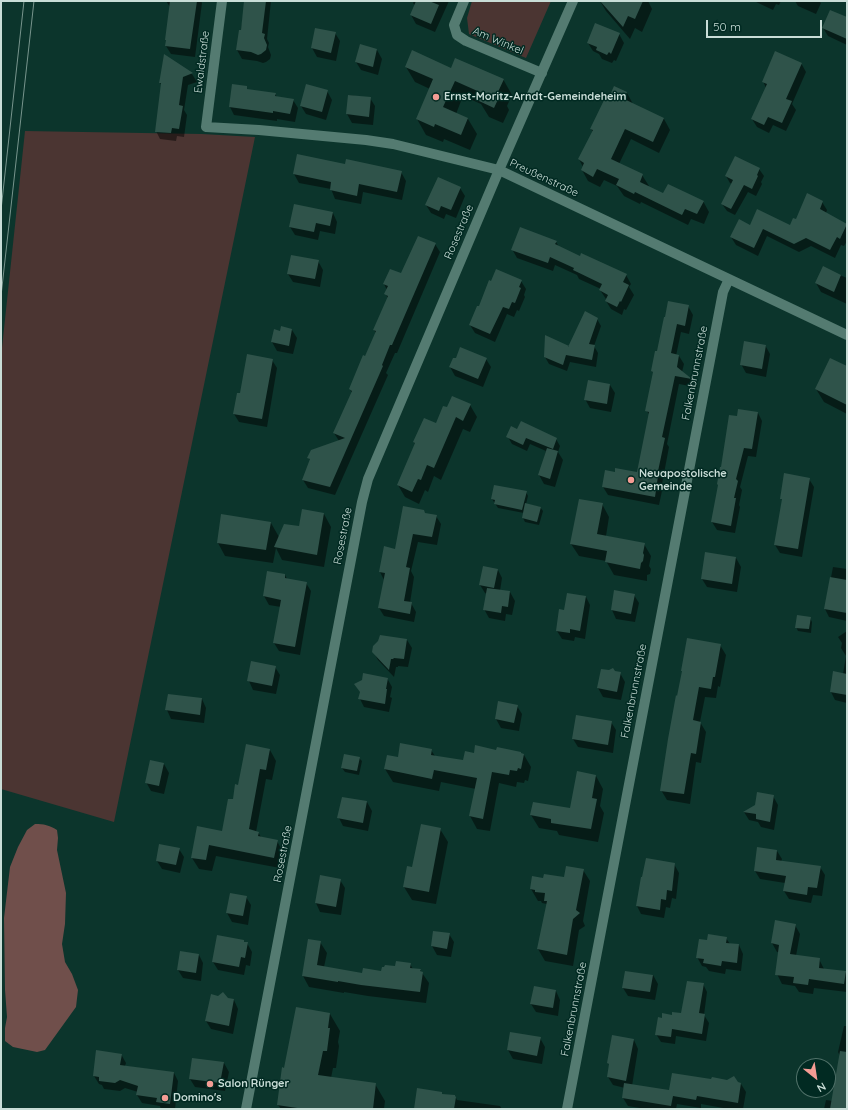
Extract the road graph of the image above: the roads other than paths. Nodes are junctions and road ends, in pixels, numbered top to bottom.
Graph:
1 (222, 1) edge
2 (464, 1) edge
3 (573, 1) edge
4 (542, 73) junction
5 (206, 127) joint
6 (499, 170) junction
7 (729, 279) junction
8 (847, 335) edge
9 (246, 1109) edge
10 (567, 1109) edge

1 - 5 street, Ewaldstraße
2 - 4 street, Am Winkel
3 - 4 street, Rosestraße
4 - 6 street, Rosestraße
5 - 6 street, Preußenstraße
6 - 7 street, Preußenstraße
6 - 9 street, Rosestraße
7 - 8 street, Preußenstraße
7 - 10 street, Falkenbrunnstraße

